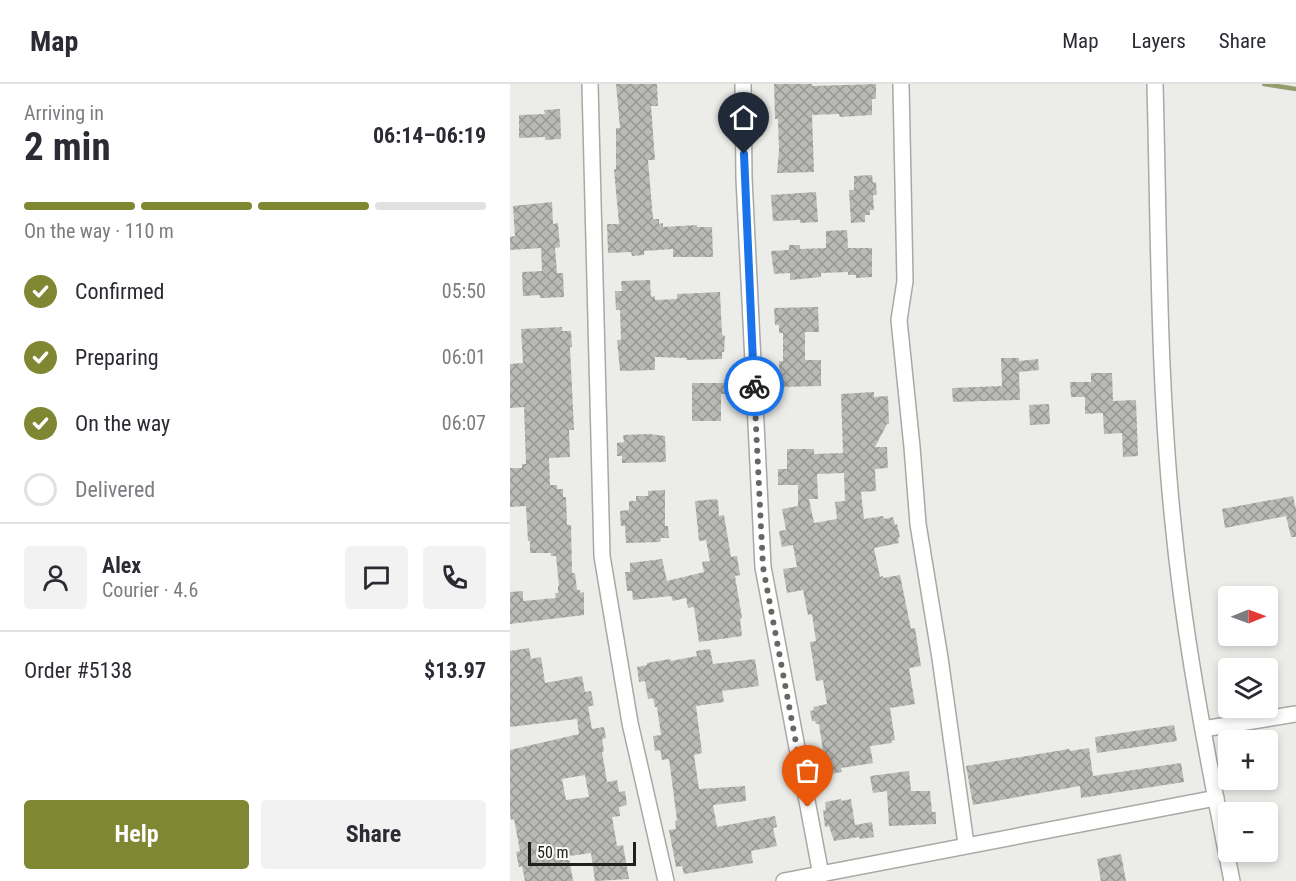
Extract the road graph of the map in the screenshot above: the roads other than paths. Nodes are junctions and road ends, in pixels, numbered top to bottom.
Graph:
1 (590, 84) edge
2 (743, 84) edge
3 (901, 84) edge
4 (1155, 84) edge
5 (1296, 714) edge
6 (1203, 729) junction
7 (1216, 798) junction
8 (966, 844) junction
9 (820, 875) junction
10 (666, 881) edge
11 (784, 881) edge
12 (1232, 881) edge

1 - 10 street
2 - 9 street
3 - 8 street
4 - 6 street
5 - 6 street
6 - 7 street
7 - 8 street
7 - 12 street
8 - 9 street
9 - 11 street

